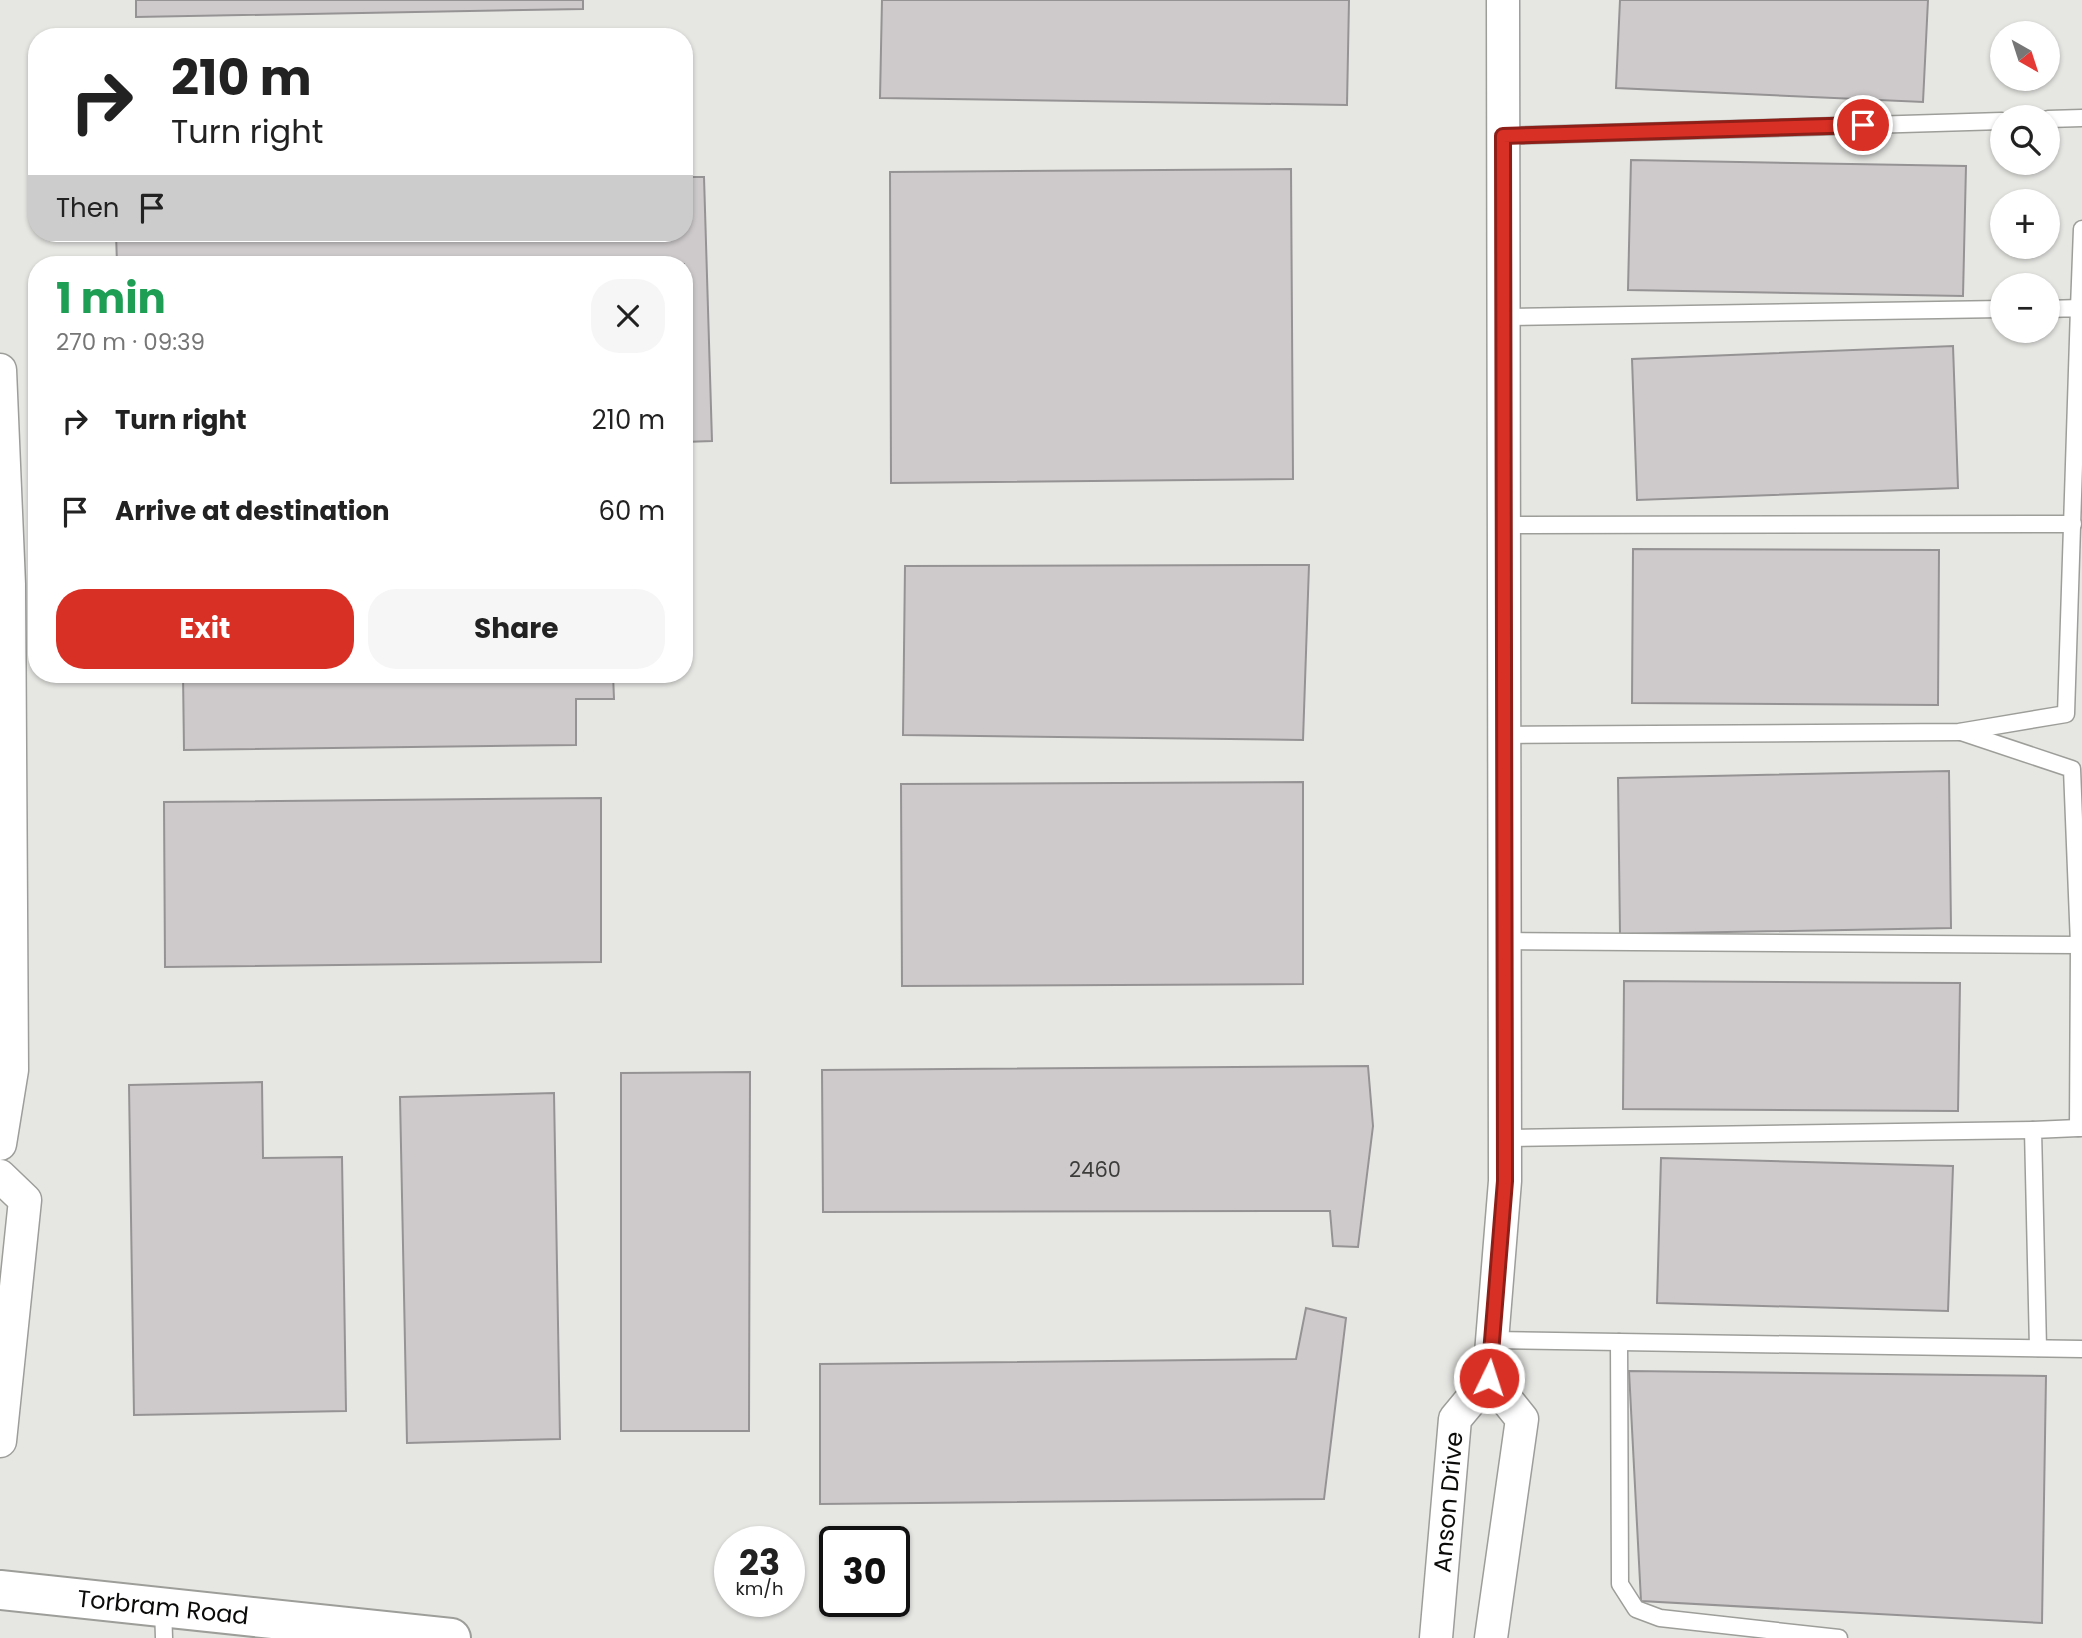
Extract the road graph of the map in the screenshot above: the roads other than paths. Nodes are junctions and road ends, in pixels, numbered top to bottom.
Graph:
1 (1503, 0) edge
2 (2082, 118) edge
3 (2060, 119) edge
4 (1990, 121) edge
5 (1503, 136) junction
6 (2082, 229) edge
7 (2079, 308) junction
8 (1990, 309) edge
9 (2060, 309) edge
10 (1503, 317) junction
11 (0, 370) edge
12 (2073, 524) junction
13 (1504, 525) junction
14 (1959, 732) junction
15 (1504, 736) junction
16 (1504, 941) junction
17 (2080, 944) edge
18 (2080, 1128) edge
19 (2033, 1130) junction
20 (1505, 1138) junction
21 (0, 1144) edge
22 (0, 1175) edge
23 (1492, 1340) junction
24 (1619, 1342) junction
25 (2038, 1348) junction
26 (2082, 1349) edge
27 (1489, 1378) junction
28 (0, 1441) edge
29 (0, 1590) edge
30 (164, 1623) edge
31 (452, 1638) edge
32 (1436, 1638) edge
33 (1491, 1638) edge
34 (1839, 1638) edge

1 - 5 street
2 - 3 lane
4 - 5 lane
5 - 10 street
6 - 7 lane
7 - 9 lane
7 - 12 lane
8 - 10 lane
10 - 13 street
11 - 21 street
12 - 13 lane
12 - 14 lane
13 - 15 street
14 - 15 lane
14 - 17 lane
15 - 16 street
16 - 17 lane
16 - 20 street
17 - 18 lane
18 - 19 lane
19 - 20 lane
19 - 25 lane
20 - 23 street
22 - 28 street
23 - 24 lane
23 - 27 street
24 - 25 lane
24 - 34 lane
25 - 26 lane
27 - 32 street, Anson Drive
27 - 33 street
29 - 30 main road, Torbram Road
30 - 31 main road, Torbram Road

